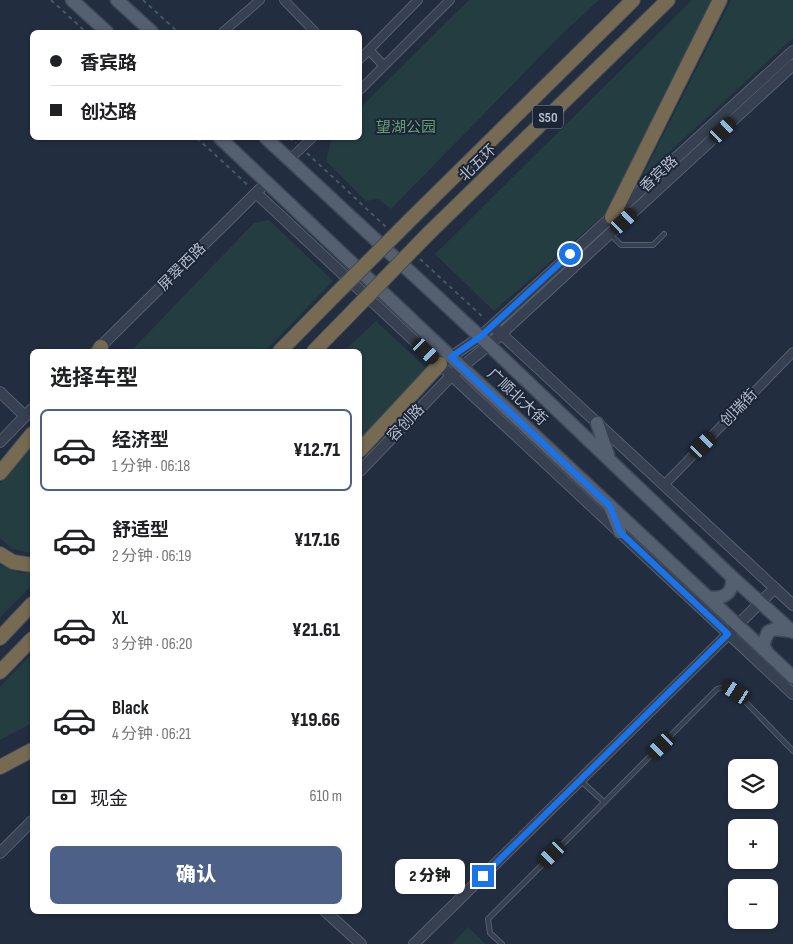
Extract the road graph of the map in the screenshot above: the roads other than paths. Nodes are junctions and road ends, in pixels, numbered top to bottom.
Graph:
1 (72, 0) edge
2 (117, 0) edge
3 (260, 0) edge
4 (284, 0) edge
5 (418, 0) edge
6 (450, 0) edge
7 (633, 0) edge
8 (668, 0) edge
9 (720, 0) edge
10 (105, 30) edge
11 (150, 30) edge
12 (225, 30) edge
13 (313, 30) edge
14 (369, 50) junction
15 (793, 51) edge
16 (362, 57) edge
17 (793, 65) edge
18 (384, 66) junction
19 (362, 88) edge
20 (222, 140) edge
21 (268, 140) edge
22 (310, 140) edge
23 (290, 159) junction
24 (267, 182) junction
25 (256, 193) junction
26 (612, 217) junction
27 (610, 234) junction
28 (664, 234) dead end
29 (492, 325) junction
30 (501, 334) junction
31 (485, 341) junction
32 (100, 349) edge
33 (282, 349) edge
34 (316, 349) edge
35 (793, 352) edge
36 (446, 361) junction
37 (456, 371) junction
38 (0, 392) edge
39 (29, 413) edge
40 (597, 423) junction
41 (30, 436) edge
42 (0, 442) edge
43 (362, 448) edge
44 (608, 457) junction
45 (362, 469) edge
46 (0, 473) edge
47 (664, 485) junction
48 (610, 506) junction
49 (620, 532) junction
50 (0, 554) edge
51 (30, 566) edge
52 (732, 577) junction
53 (775, 588) junction
54 (708, 597) junction
55 (760, 602) junction
56 (793, 605) edge
57 (30, 606) edge
58 (733, 629) junction
59 (792, 632) edge
60 (0, 638) edge
61 (30, 641) edge
62 (767, 652) junction
63 (0, 672) edge
64 (793, 677) edge
65 (793, 694) edge
66 (30, 751) edge
67 (793, 752) edge
68 (0, 767) edge
69 (580, 782) junction
70 (604, 802) junction
71 (30, 823) edge
72 (0, 853) edge
73 (328, 914) edge
74 (361, 944) edge
75 (414, 944) edge
76 (502, 944) edge

1 - 10 main road
2 - 11 main road
3 - 12 street
4 - 13 street
5 - 14 street
6 - 18 street
7 - 33 highway, 北五环 / S50, bridge
8 - 34 highway, 北五环 / S50, bridge
9 - 26 highway
14 - 16 street
14 - 18 street
15 - 26 street, 香宾路
17 - 27 street, 香宾路
18 - 19 street
20 - 24 main road, 广顺北大街
21 - 23 main road, 广顺北大街
22 - 23 street
23 - 31 main road, 广顺北大街
24 - 25 street, 屏翠西路
24 - 36 main road, 广顺北大街
25 - 32 street, 屏翠西路
25 - 36 street
26 - 27 street
26 - 29 street, 香宾路
27 - 28 lane
27 - 30 street, 香宾路
29 - 30 street
29 - 31 street, 香宾路
30 - 31 street, 香宾路
30 - 40 street
31 - 36 street
31 - 37 street, 容创路
31 - 44 main road, 广顺北大街
35 - 47 street, 创瑞街
36 - 37 main road, 广顺北大街
36 - 43 highway
37 - 45 street, 容创路
37 - 48 main road, 广顺北大街
37 - 49 street
38 - 39 street
39 - 42 street
40 - 44 main road
40 - 47 street
41 - 46 highway
44 - 52 main road, 广顺北大街
47 - 53 street
48 - 49 main road
48 - 54 main road, 广顺北大街
49 - 58 street
50 - 51 highway
52 - 54 main road
52 - 55 main road, 广顺北大街
53 - 55 street
53 - 56 street
54 - 58 main road, 广顺北大街
55 - 58 street
55 - 59 main road, 广顺北大街
57 - 60 highway
58 - 62 main road, 广顺北大街
58 - 65 street
58 - 69 street
59 - 62 main road
61 - 63 highway
62 - 64 main road, 广顺北大街
66 - 68 highway
67 - 70 lane
69 - 70 lane
69 - 75 street
70 - 76 lane
71 - 72 street
73 - 74 street

